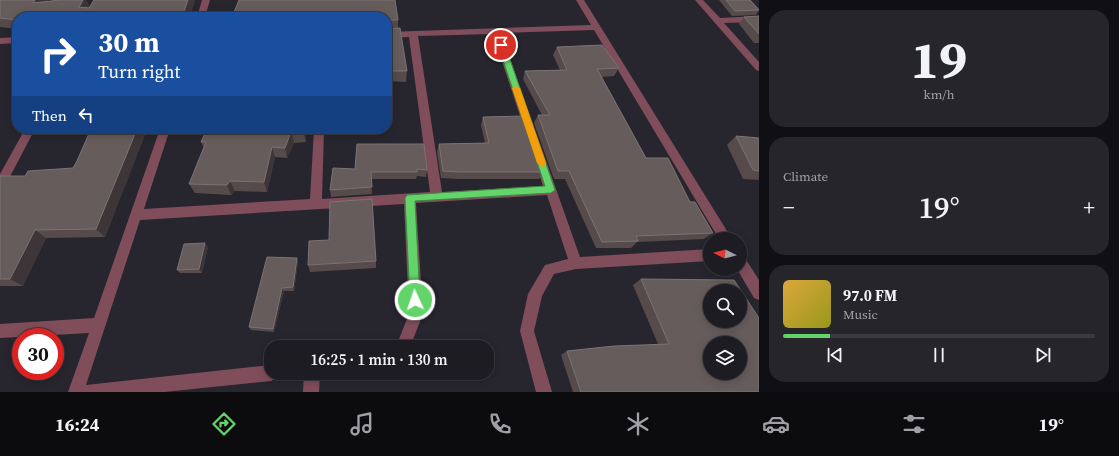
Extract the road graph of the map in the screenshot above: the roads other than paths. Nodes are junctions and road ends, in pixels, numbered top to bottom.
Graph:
1 (206, 0) edge
2 (580, 0) edge
3 (699, 0) edge
4 (202, 12) edge
5 (759, 19) edge
6 (717, 21) junction
7 (596, 26) junction
8 (496, 31) junction
9 (413, 34) junction
10 (392, 36) edge
11 (12, 40) edge
12 (0, 41) edge
13 (759, 68) edge
14 (27, 134) edge
15 (163, 134) edge
16 (319, 134) edge
17 (1, 182) edge
18 (551, 190) junction
19 (437, 196) junction
20 (410, 198) junction
21 (316, 204) junction
22 (135, 215) junction
23 (722, 232) edge
24 (703, 256) edge
25 (576, 262) junction
26 (747, 272) edge
27 (758, 289) edge
28 (98, 324) junction
29 (0, 331) edge
30 (406, 340) edge
31 (264, 374) edge
32 (312, 380) edge
33 (76, 392) edge
34 (89, 392) edge
35 (311, 392) edge
36 (544, 392) edge

1 - 4 street
2 - 7 street
3 - 6 street
5 - 6 street
6 - 13 street
7 - 8 street
7 - 23 street
8 - 9 street
8 - 18 street
9 - 10 street
9 - 19 street
11 - 12 street
14 - 17 street
15 - 22 street
16 - 21 street
18 - 19 street
18 - 25 street
19 - 20 street
20 - 21 street
20 - 30 street
21 - 22 street
22 - 28 street
24 - 25 street
25 - 36 street
26 - 27 street
28 - 29 street
28 - 33 street
31 - 34 street
32 - 35 street

